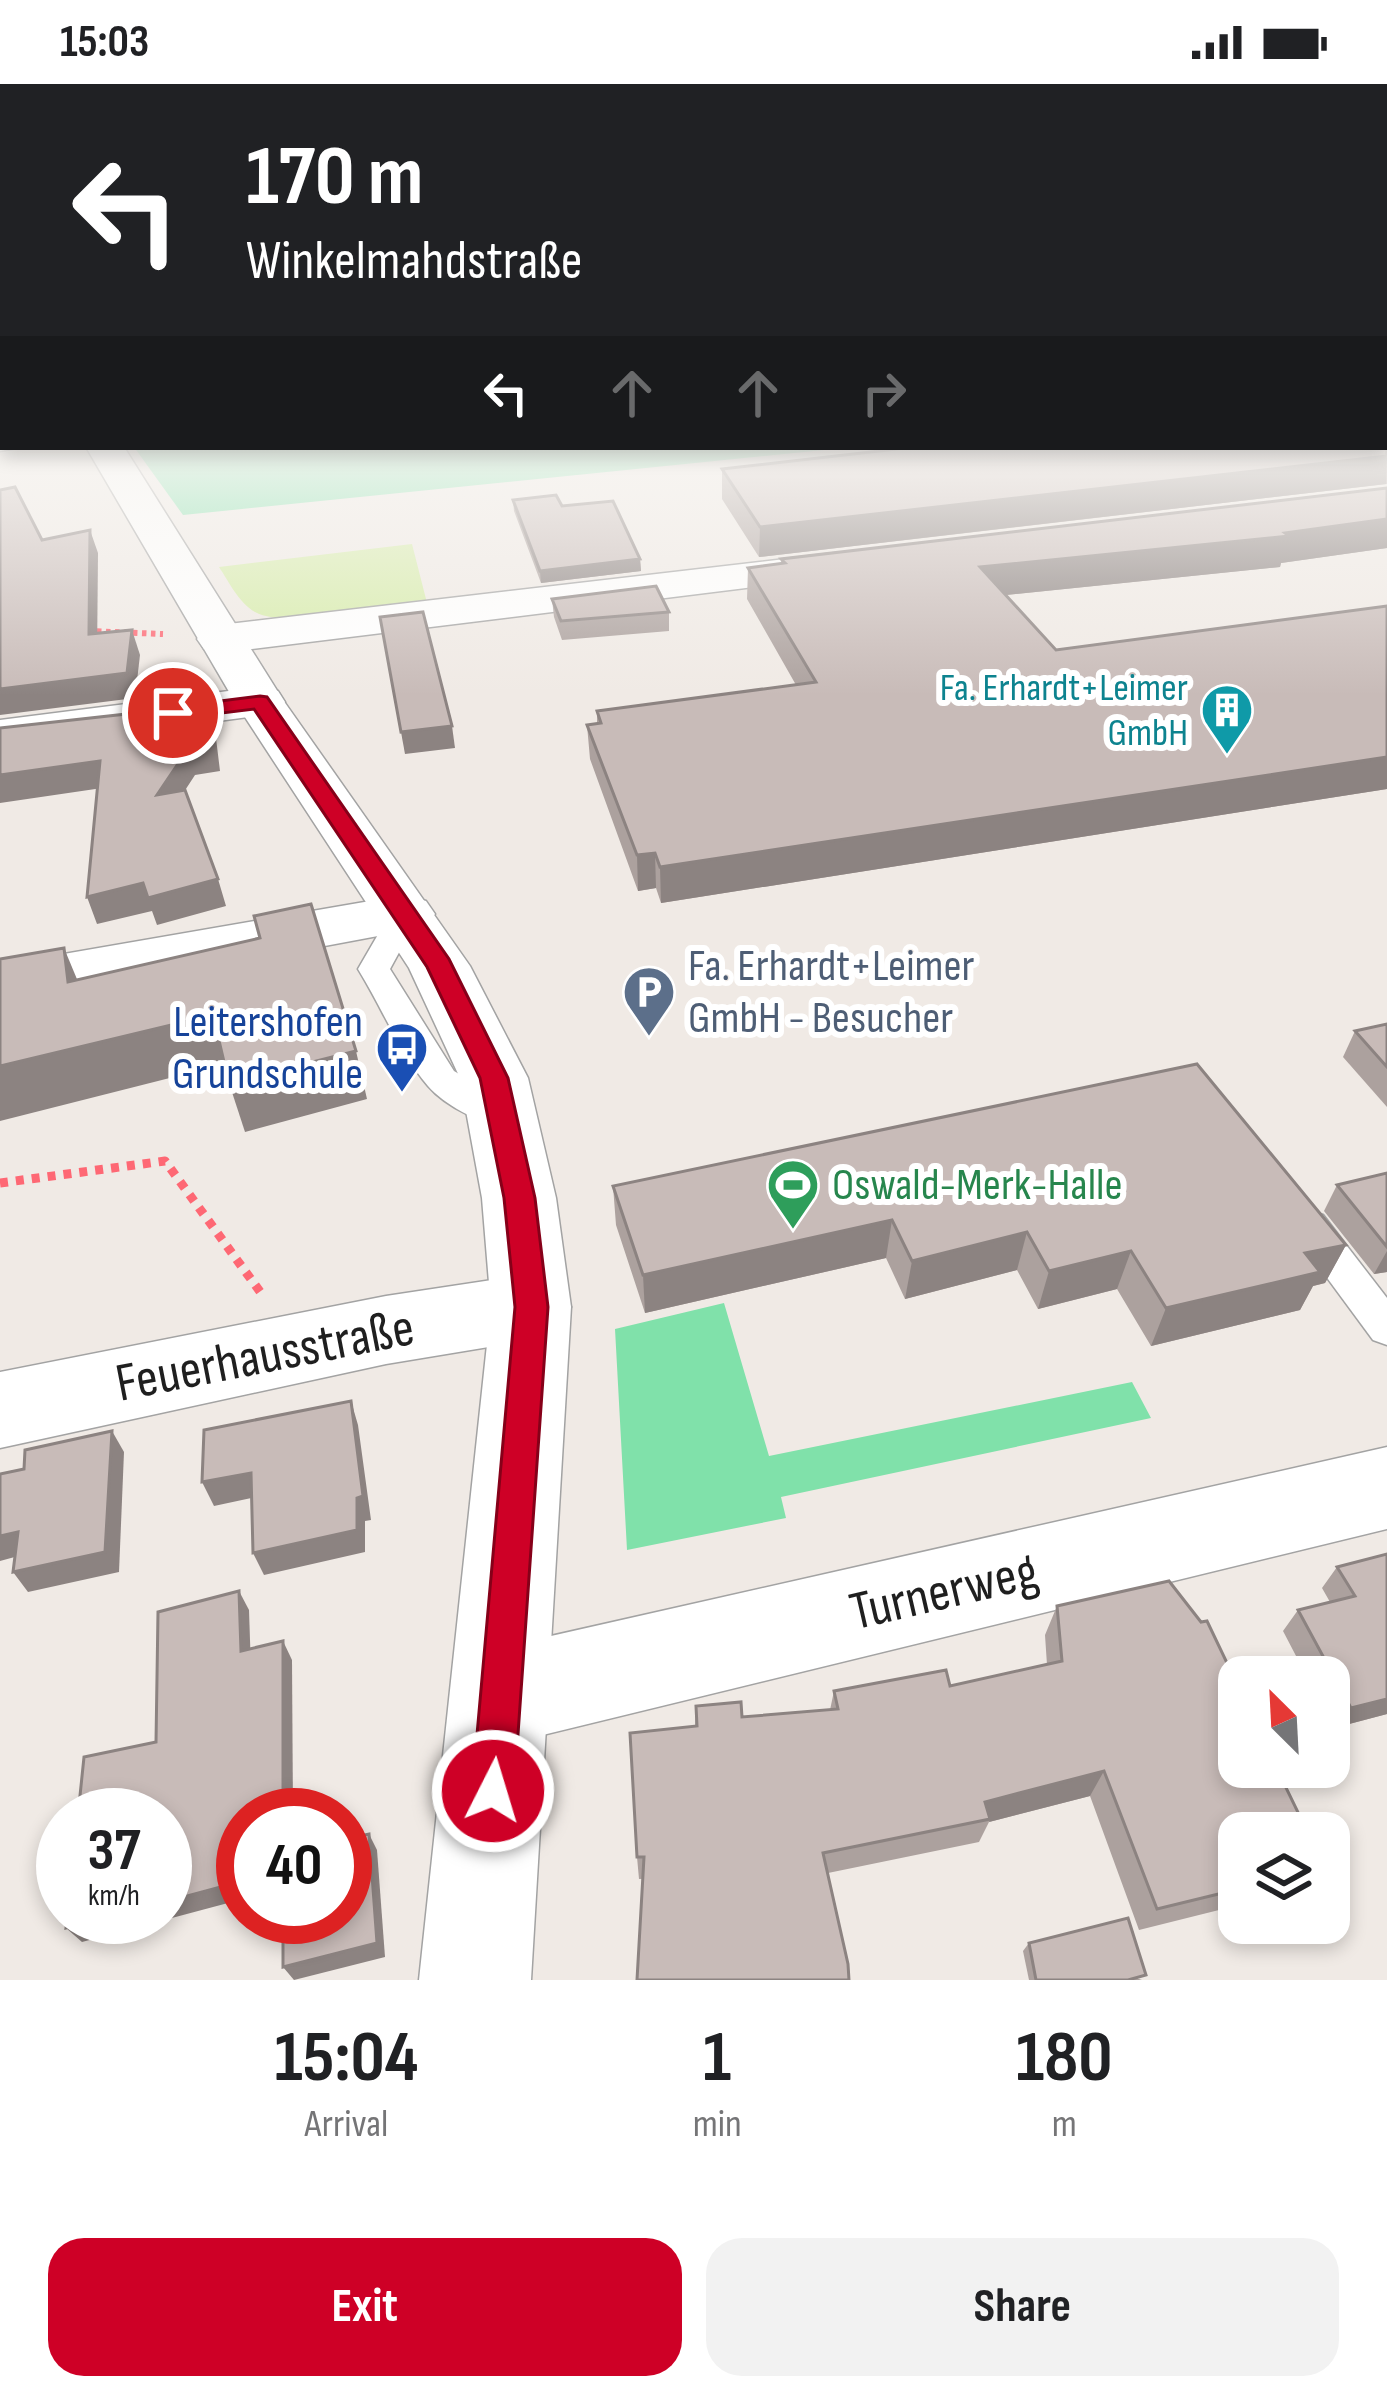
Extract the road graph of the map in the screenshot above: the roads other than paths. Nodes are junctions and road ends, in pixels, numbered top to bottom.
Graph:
1 (147, 517) edge
2 (878, 561) edge
3 (216, 632) junction
4 (260, 702) junction
5 (0, 735) edge
6 (405, 914) junction
7 (0, 986) edge
8 (1287, 1196) edge
9 (531, 1307) junction
10 (1387, 1328) edge
11 (0, 1410) edge
12 (1387, 1488) edge
13 (502, 1696) junction
14 (475, 1980) edge

1 - 3 street
2 - 3 street
3 - 4 street
4 - 5 street
4 - 6 street
6 - 7 street
6 - 9 street
8 - 10 lane
9 - 11 street, Feuerhausstraße
9 - 13 street
12 - 13 street, Turnerweg
13 - 14 street

